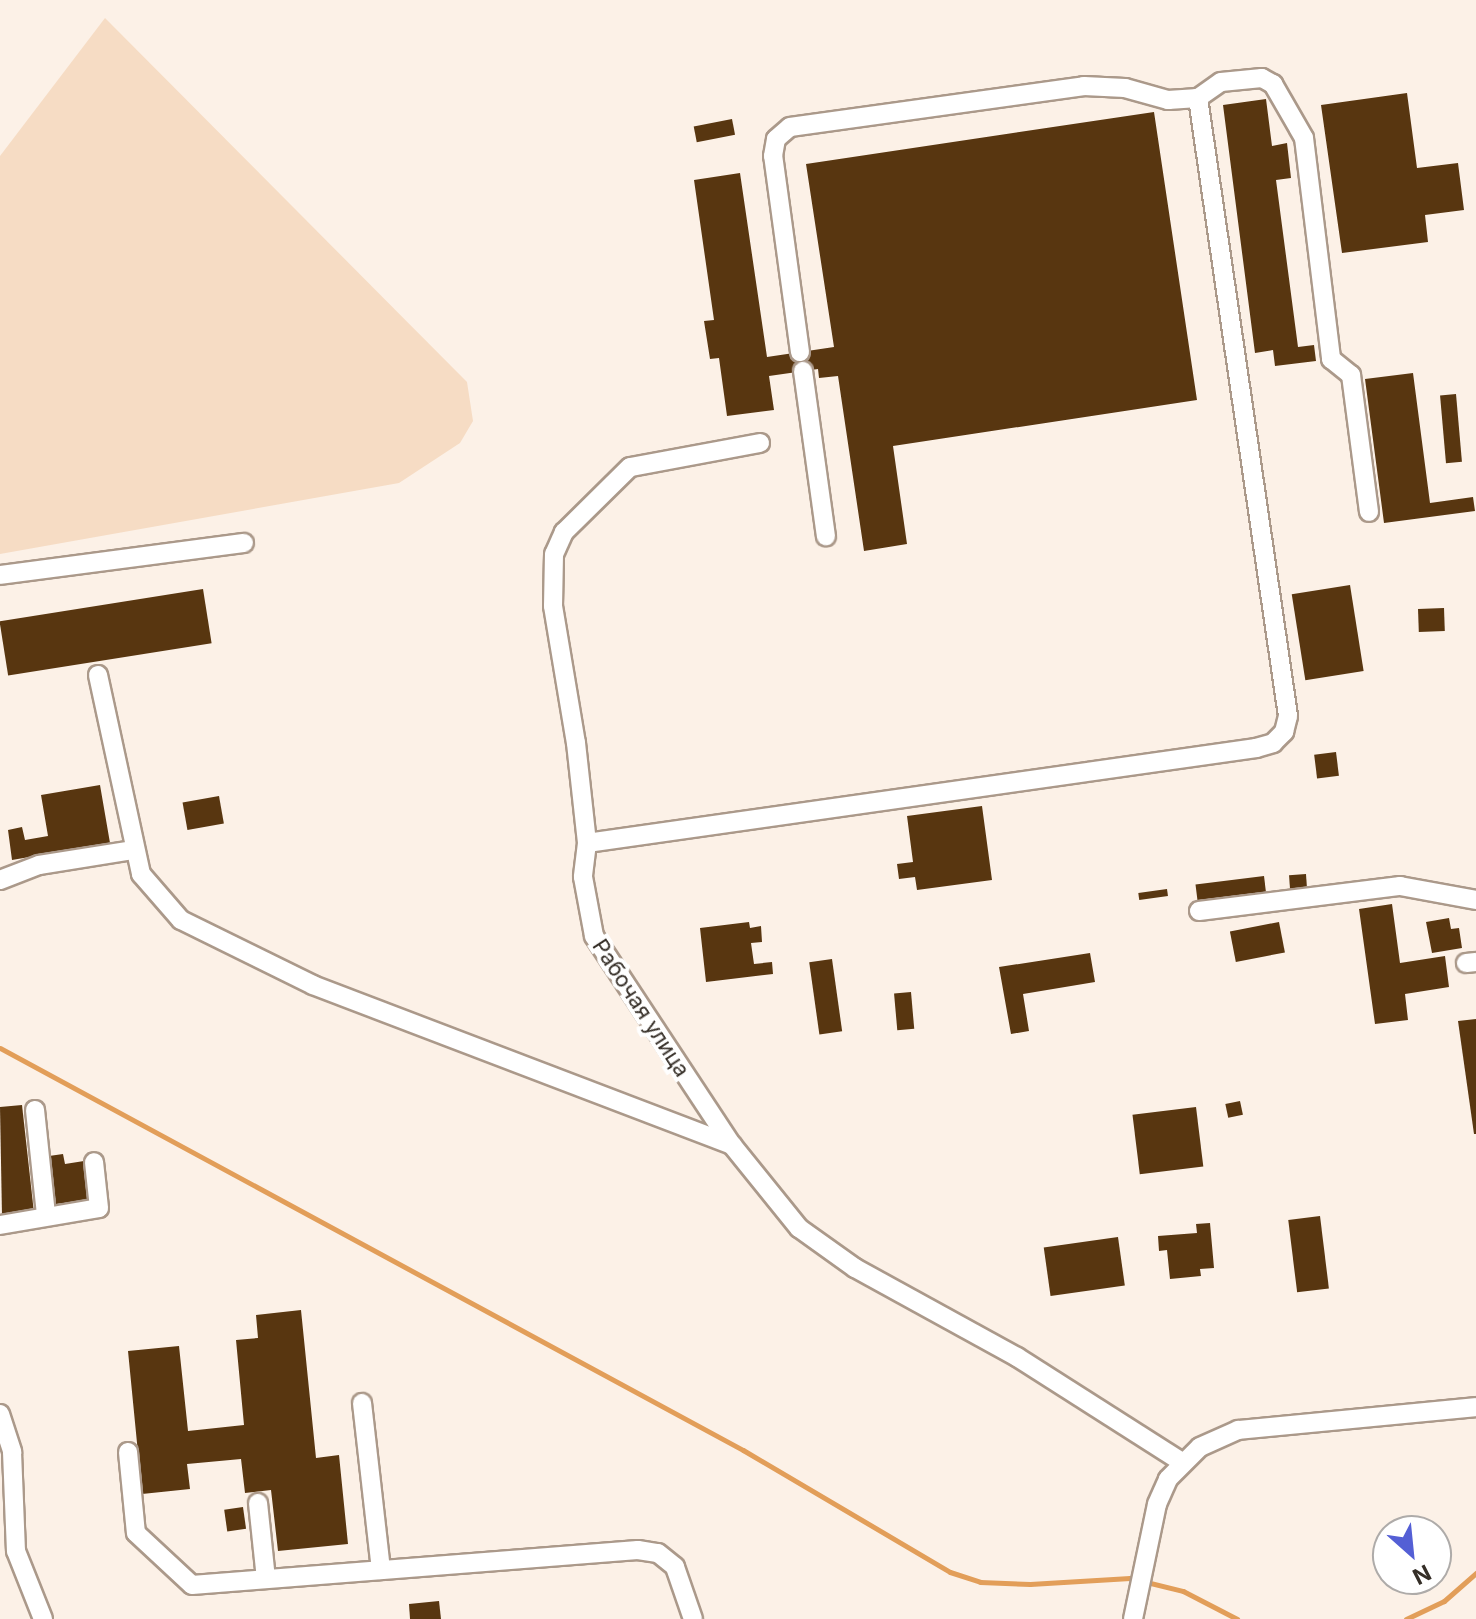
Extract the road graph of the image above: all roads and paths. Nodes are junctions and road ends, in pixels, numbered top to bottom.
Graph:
1 (1198, 98) junction
2 (800, 352) dead end
3 (803, 371) dead end
4 (760, 443) dead end
5 (1369, 512) dead end
6 (826, 536) dead end
7 (244, 543) dead end
8 (0, 575) edge
9 (98, 675) dead end
10 (587, 843) junction
11 (134, 850) junction
12 (0, 880) edge
13 (1476, 900) edge
14 (1199, 911) dead end
15 (35, 1110) dead end
16 (732, 1145) junction
17 (94, 1162) dead end
18 (46, 1214) junction
19 (0, 1225) edge
20 (362, 1403) dead end
21 (1476, 1407) edge
22 (0, 1414) edge
23 (128, 1452) dead end
24 (1182, 1462) junction
25 (258, 1503) dead end
26 (381, 1570) junction
27 (266, 1579) junction
28 (43, 1619) edge
29 (693, 1619) edge
30 (1133, 1619) edge

1 - 2 street
1 - 5 street
1 - 10 street
3 - 6 street
4 - 10 street, Рабочая улица
7 - 8 street
9 - 11 street
10 - 16 street, Рабочая улица
11 - 12 street
11 - 16 street
13 - 14 street
15 - 18 street
16 - 24 street, Рабочая улица
17 - 18 street
18 - 19 street
20 - 26 street
21 - 24 street
22 - 28 street
23 - 27 street
24 - 30 street
25 - 27 street
26 - 27 street
26 - 29 street

